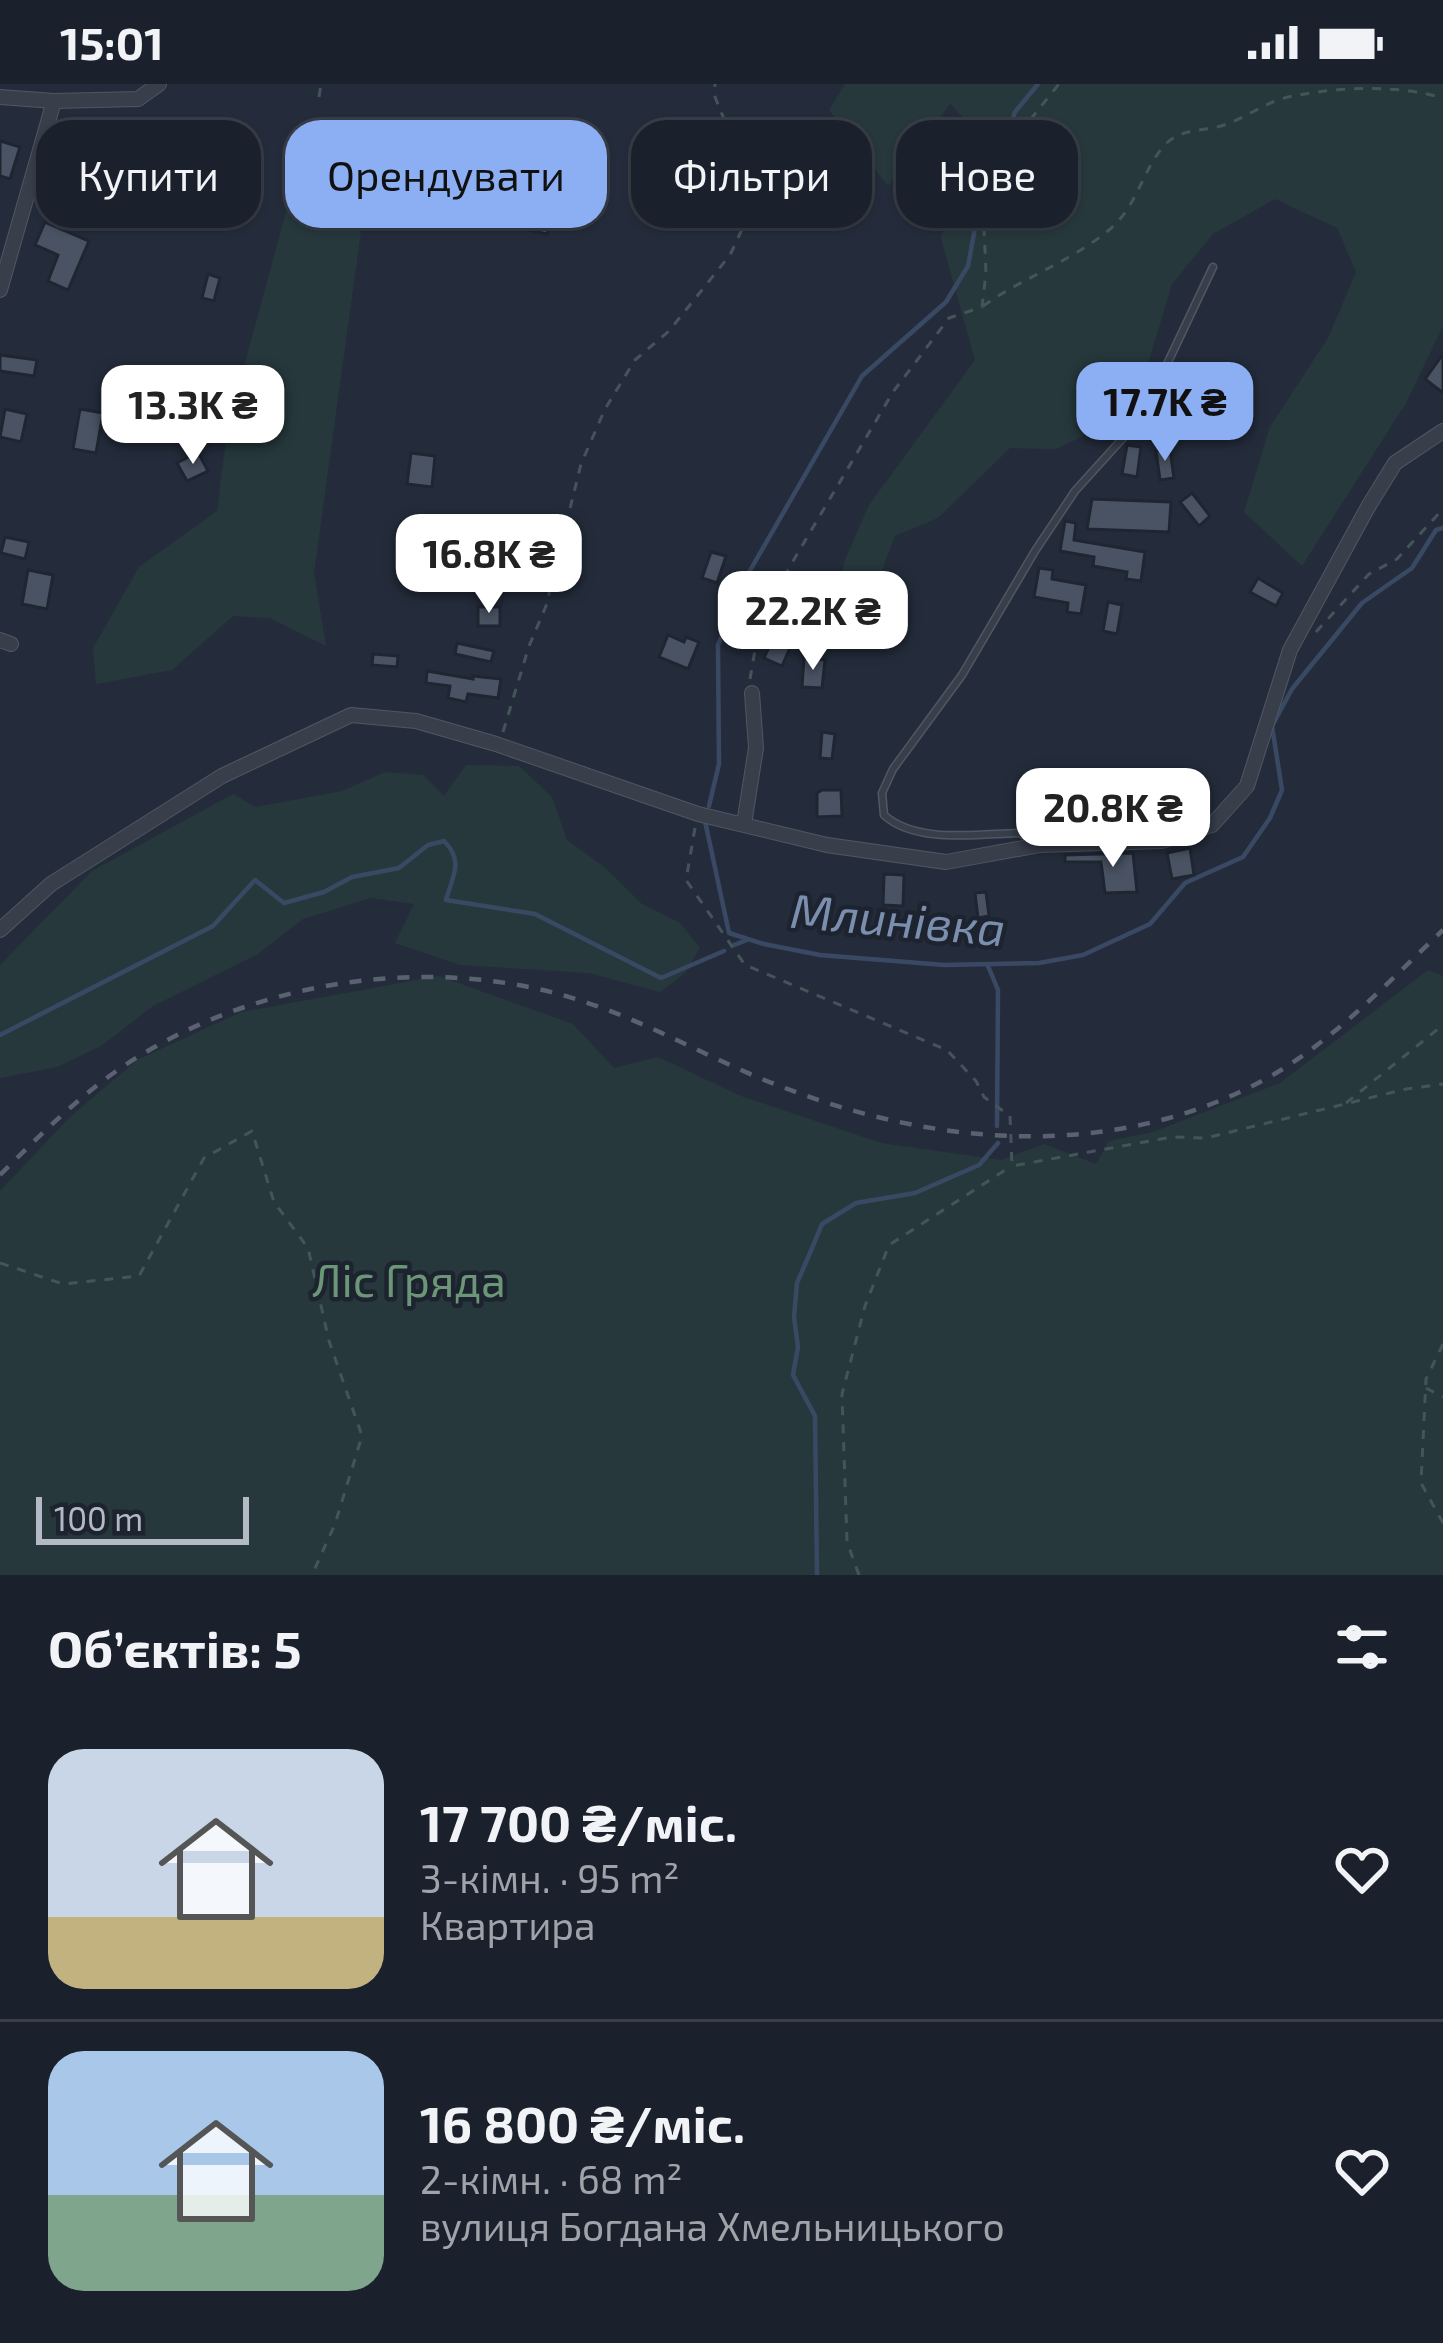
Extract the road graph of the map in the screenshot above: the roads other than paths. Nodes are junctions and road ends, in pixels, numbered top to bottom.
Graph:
1 (159, 84) edge
2 (0, 97) edge
3 (54, 101) junction
4 (1213, 266) dead end
5 (0, 290) edge
6 (1443, 430) edge
7 (752, 693) road end
8 (744, 824) junction
9 (1027, 848) junction
10 (0, 930) edge

1 - 3 street
2 - 3 street
3 - 5 street
4 - 9 lane
6 - 9 street
7 - 8 street
8 - 9 street
8 - 10 street

